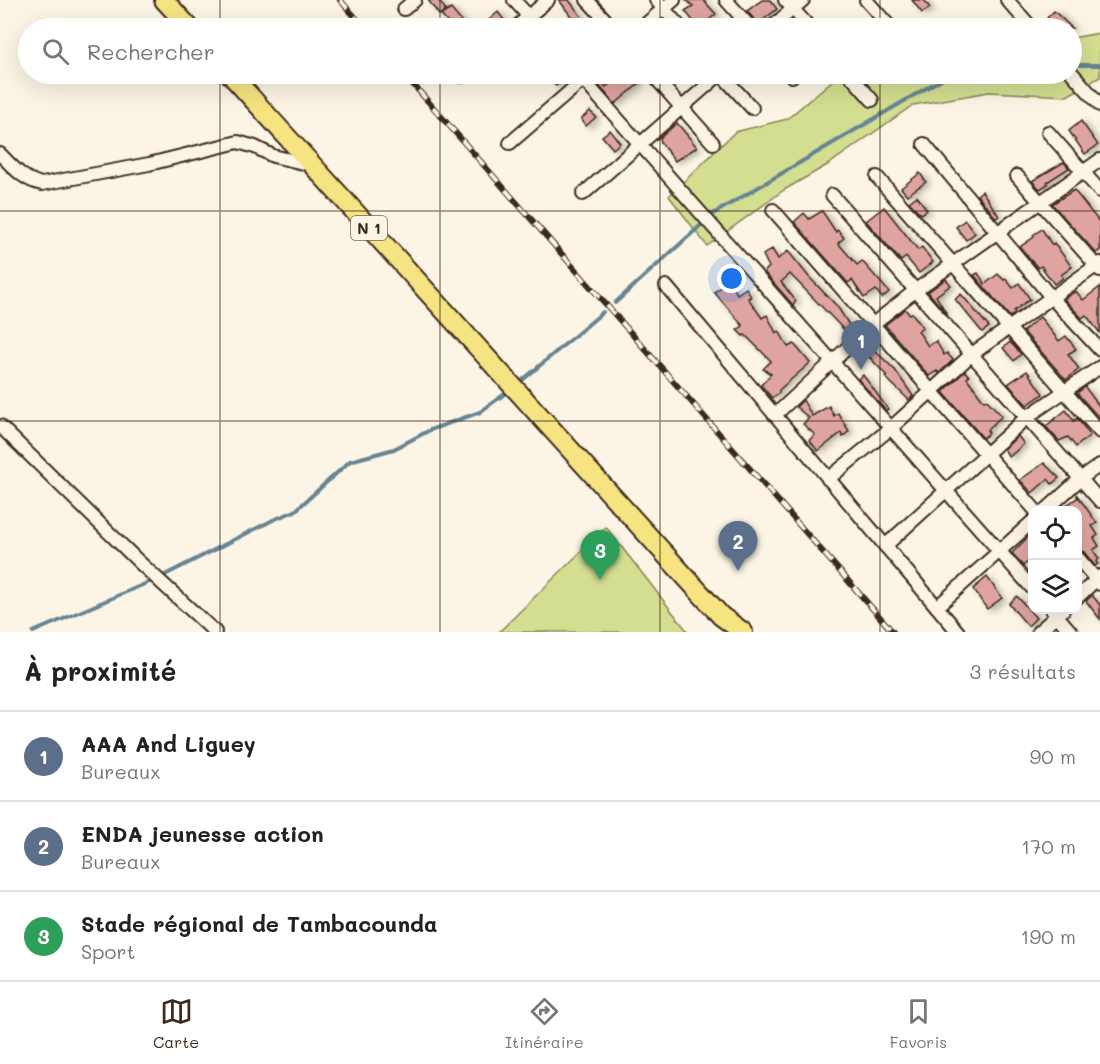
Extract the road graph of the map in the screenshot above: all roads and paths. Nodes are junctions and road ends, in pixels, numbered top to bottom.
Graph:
1 (164, 0) edge
2 (415, 0) edge
3 (514, 0) edge
4 (548, 0) edge
5 (588, 0) edge
6 (674, 0) edge
7 (726, 0) edge
8 (803, 0) edge
9 (866, 0) edge
10 (1007, 0) edge
11 (660, 4) edge
12 (789, 4) edge
13 (405, 9) dead end
14 (529, 17) joint
15 (181, 18) edge
16 (603, 18) edge
17 (649, 18) edge
18 (672, 18) edge
19 (742, 18) edge
20 (778, 18) edge
21 (801, 18) edge
22 (882, 18) edge
23 (1023, 18) edge
24 (239, 84) edge
25 (575, 84) edge
26 (591, 84) edge
27 (661, 84) edge
28 (708, 84) edge
29 (729, 84) edge
30 (858, 84) edge
31 (1081, 84) edge
32 (872, 100) dead end
33 (1100, 105) edge
34 (681, 107) junction
35 (752, 108) dead end
36 (1048, 132) dead end
37 (713, 143) dead end
38 (510, 144) dead end
39 (640, 144) junction
40 (924, 144) dead end
41 (0, 154) edge
42 (1100, 160) edge
43 (313, 165) junction
44 (1083, 172) junction
45 (1017, 176) dead end
46 (877, 177) dead end
47 (1100, 191) edge
48 (583, 194) dead end
49 (832, 195) dead end
50 (1041, 202) junction
51 (773, 210) dead end
52 (997, 234) junction
53 (953, 264) junction
54 (1099, 266) edge
55 (666, 286) dead end
56 (916, 290) junction
57 (1051, 297) junction
58 (873, 324) junction
59 (1009, 328) junction
60 (1100, 350) edge
61 (972, 354) junction
62 (833, 362) junction
63 (1100, 367) edge
64 (931, 391) junction
65 (1064, 391) junction
66 (775, 415) junction
67 (1027, 417) junction
68 (0, 426) edge
69 (891, 428) junction
70 (1100, 432) edge
71 (986, 454) junction
72 (1100, 465) edge
73 (1080, 478) junction
74 (828, 479) junction
75 (946, 490) junction
76 (1100, 501) edge
77 (1032, 506) edge
78 (1049, 506) edge
79 (1028, 526) edge
80 (885, 546) junction
81 (1000, 551) junction
82 (1079, 560) edge
83 (1099, 580) edge
84 (1028, 583) edge
85 (1082, 593) edge
86 (937, 608) junction
87 (1055, 614) edge
88 (1058, 614) edge
89 (721, 616) junction
90 (215, 632) edge
91 (730, 632) edge
92 (743, 632) edge
93 (958, 632) edge
94 (1038, 632) edge
95 (1071, 632) edge

1 - 15 highway
2 - 13 street
3 - 14 street
4 - 14 street
5 - 16 street
6 - 11 street
7 - 19 street
8 - 12 street
9 - 22 street
10 - 23 street
11 - 17 street
11 - 18 street
12 - 20 street
12 - 21 street
24 - 43 highway, N 1
25 - 38 street
26 - 39 street
27 - 34 street
28 - 34 street
29 - 35 street
30 - 32 street
31 - 33 street
34 - 37 street
34 - 39 street
36 - 44 street
39 - 48 street
39 - 62 street
40 - 52 street
41 - 43 street
42 - 44 street
43 - 89 highway, N 1
44 - 47 street
44 - 50 street
45 - 50 street
46 - 53 street
49 - 56 street
50 - 52 street
50 - 54 street
51 - 58 street
52 - 53 street
52 - 57 street
53 - 56 street
53 - 59 street
54 - 57 street
55 - 66 street
56 - 58 street
56 - 61 street
57 - 59 street
57 - 60 street
58 - 62 street
58 - 64 street
59 - 61 street
59 - 65 street
61 - 64 street
61 - 67 street
62 - 66 street
62 - 69 street
63 - 65 street
64 - 69 street
64 - 71 street
65 - 67 street
65 - 70 street
66 - 74 street
67 - 71 street
67 - 73 street
68 - 90 street
69 - 74 street
69 - 75 street
71 - 75 street
71 - 77 street
72 - 73 street
73 - 76 street
73 - 78 street
74 - 80 street
75 - 80 street
75 - 81 street
79 - 81 street
80 - 86 street
81 - 84 street
81 - 86 street
82 - 83 street
83 - 85 street
86 - 93 street
87 - 94 street
88 - 95 street
89 - 91 highway, N 1
89 - 92 highway, N 1

